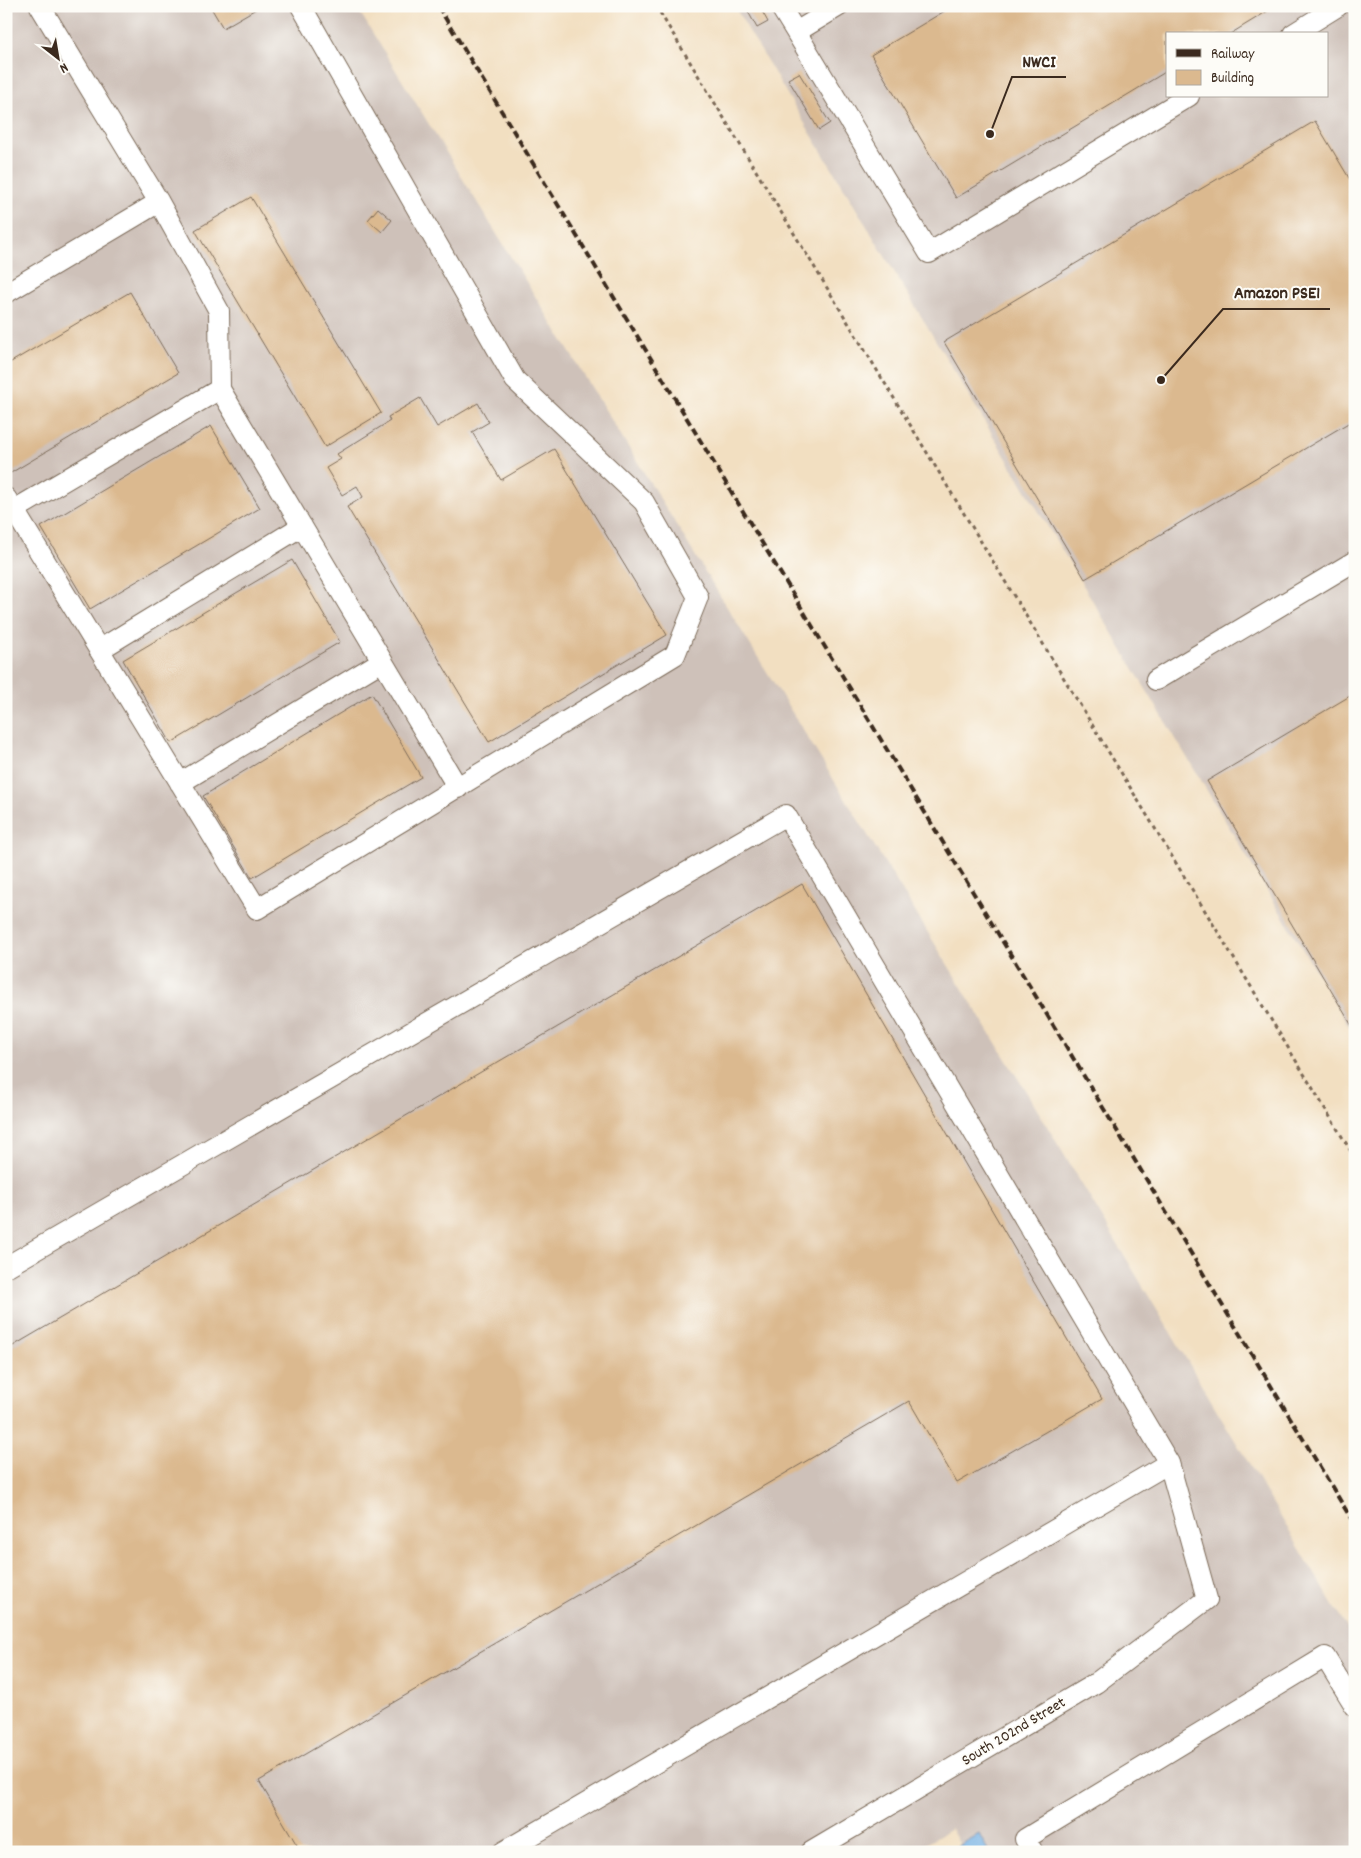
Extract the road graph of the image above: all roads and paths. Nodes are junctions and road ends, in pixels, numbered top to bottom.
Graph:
1 (40, 6) edge
2 (301, 6) edge
3 (656, 6) edge
4 (780, 6) edge
5 (839, 6) edge
6 (1338, 6) edge
7 (796, 32) junction
8 (1296, 32) edge
9 (1186, 98) edge
10 (159, 202) junction
11 (6, 293) edge
12 (220, 389) junction
13 (10, 504) edge
14 (302, 526) junction
15 (1355, 561) edge
16 (99, 650) junction
17 (382, 662) junction
18 (1156, 680) dead end
19 (180, 783) junction
20 (458, 788) junction
21 (1355, 1158) edge
22 (6, 1266) edge
23 (1168, 1463) junction
24 (1355, 1706) edge
25 (503, 1852) edge
26 (811, 1852) edge
27 (1033, 1852) edge

1 - 10 lane
2 - 20 lane
3 - 21 path
4 - 7 lane
5 - 7 lane
6 - 8 lane
7 - 9 lane
10 - 11 lane
10 - 12 lane
12 - 13 lane
12 - 14 lane
13 - 16 lane
14 - 16 lane
14 - 17 lane
15 - 18 lane
16 - 19 lane
17 - 19 lane
17 - 20 lane
19 - 20 lane
22 - 23 lane
23 - 25 lane
23 - 26 lane, South 202nd Street
24 - 27 lane

